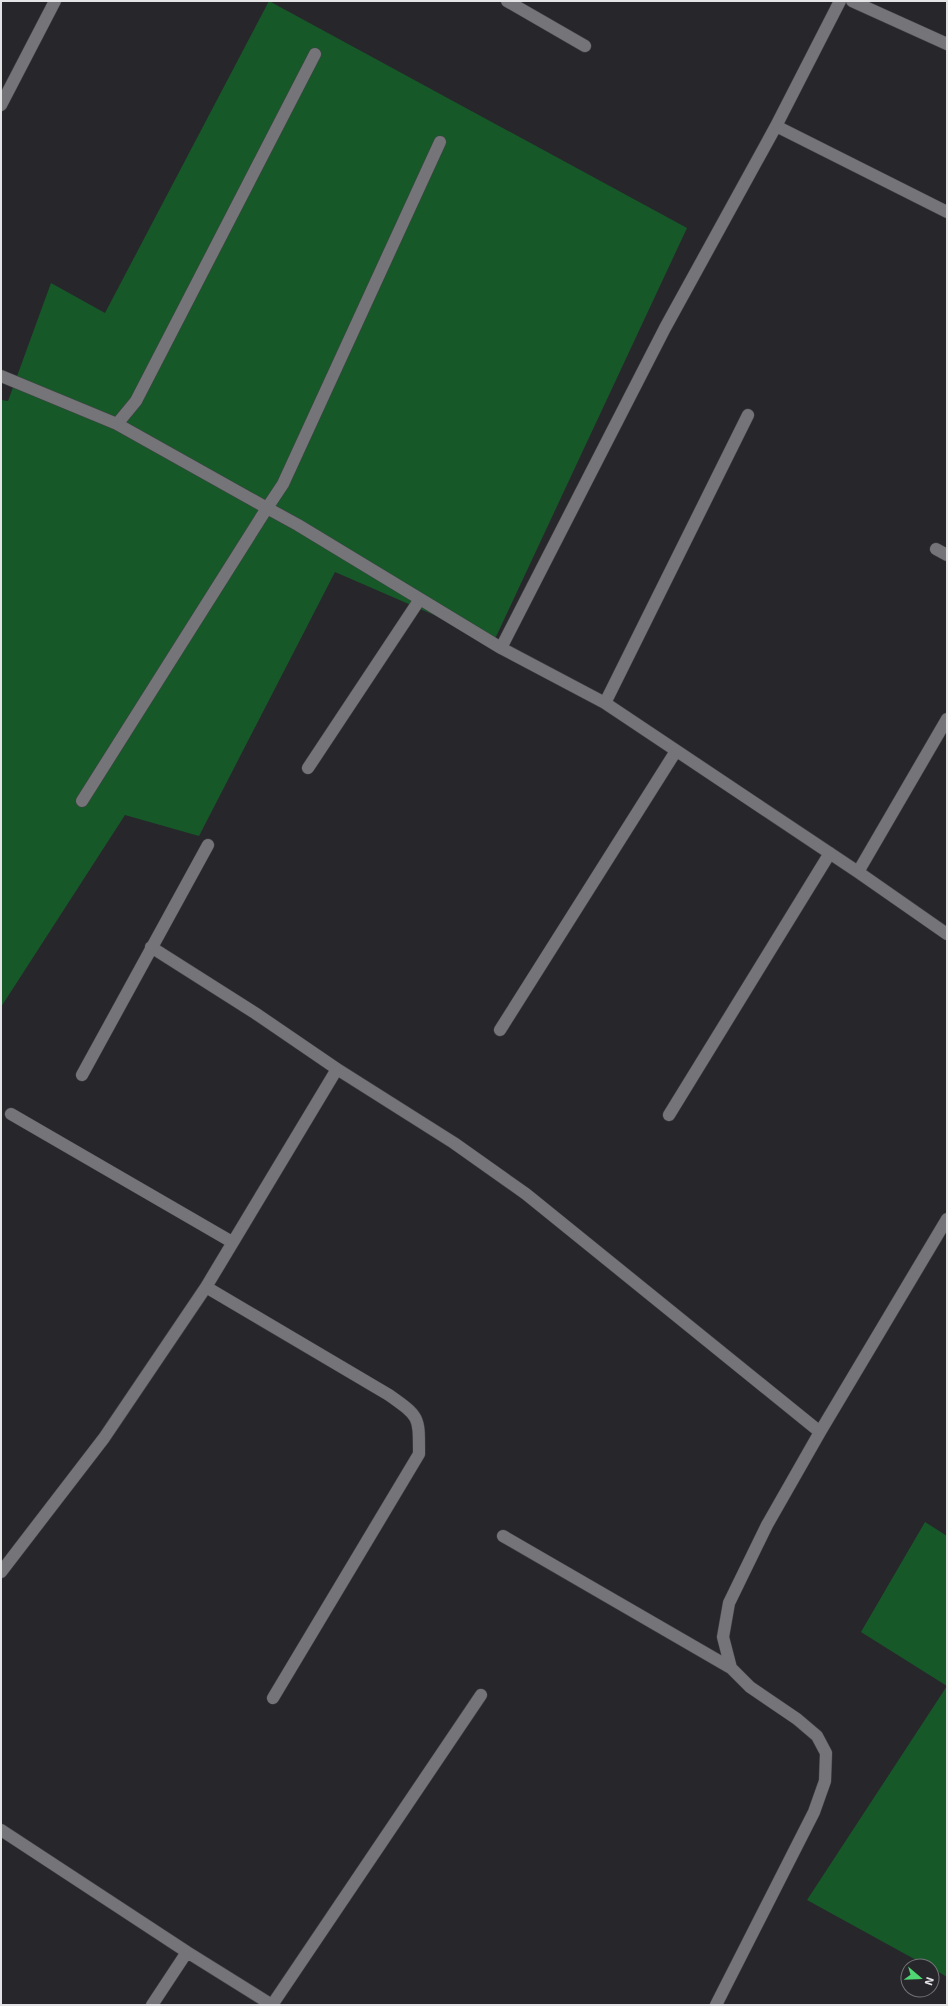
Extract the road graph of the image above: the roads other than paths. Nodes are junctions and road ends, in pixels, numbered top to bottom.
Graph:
1 (55, 1) edge
2 (507, 1) edge
3 (840, 1) edge
4 (852, 1) edge
5 (947, 44) edge
6 (585, 46) dead end
7 (315, 54) dead end
8 (1, 105) edge
9 (776, 126) junction
10 (440, 142) dead end
11 (947, 212) edge
12 (1, 376) edge
13 (748, 415) dead end
14 (117, 424) junction
15 (267, 508) junction
16 (420, 599) junction
17 (501, 648) junction
18 (605, 703) junction
19 (947, 719) edge
20 (676, 751) junction
21 (308, 768) dead end
22 (82, 801) dead end
23 (208, 845) dead end
24 (830, 853) junction
25 (858, 872) junction
26 (947, 934) edge
27 (151, 947) junction
28 (500, 1030) dead end
29 (337, 1069) junction
30 (82, 1075) dead end
31 (11, 1114) dead end
32 (669, 1115) dead end
33 (947, 1219) edge
34 (232, 1242) junction
35 (206, 1287) junction
36 (820, 1432) junction
37 (503, 1536) dead end
38 (1, 1572) edge
39 (731, 1668) junction
40 (481, 1695) dead end
41 (273, 1698) dead end
42 (1, 1830) edge
43 (187, 1952) junction
44 (152, 2005) edge
45 (272, 2005) edge
46 (716, 2005) edge

1 - 8 street
2 - 6 street
3 - 9 street
4 - 5 street
7 - 14 street
9 - 11 street
9 - 17 street
10 - 15 street
12 - 14 street
13 - 18 street
14 - 15 street
15 - 16 street
15 - 22 street
16 - 17 street
16 - 21 street
17 - 18 street
18 - 20 street
19 - 25 street
20 - 24 street
20 - 28 street
23 - 27 street
24 - 25 street
24 - 32 street
25 - 26 street
27 - 29 street
27 - 30 street
29 - 34 street
29 - 36 street
31 - 34 street
33 - 36 street
34 - 35 street
35 - 38 street
35 - 41 street
36 - 39 street
37 - 39 street
39 - 46 street
40 - 45 street
42 - 43 street
43 - 44 street
43 - 45 street

